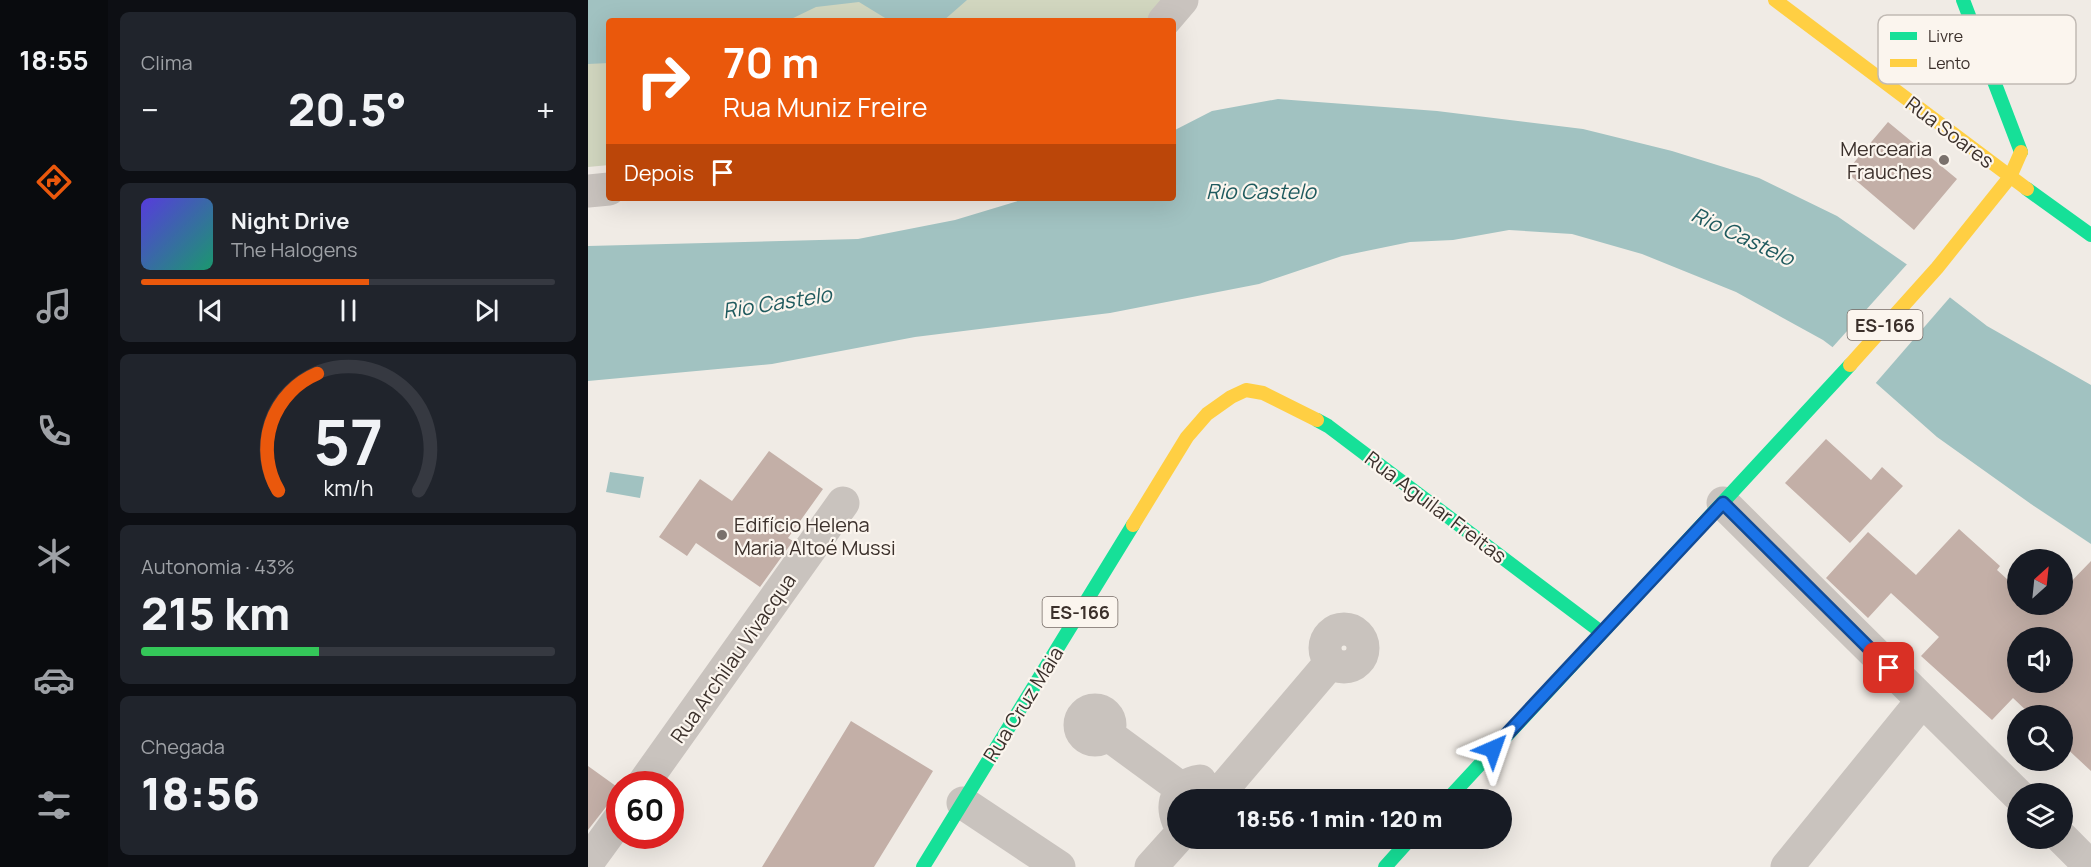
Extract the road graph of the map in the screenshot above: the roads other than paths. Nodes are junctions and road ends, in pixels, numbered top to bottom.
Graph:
1 (1182, 0) edge
2 (1775, 0) edge
3 (1963, 0) edge
4 (1969, 15) edge
5 (1167, 18) edge
6 (1878, 78) edge
7 (1887, 84) edge
8 (1996, 84) edge
9 (2010, 177) junction
10 (606, 189) edge
11 (588, 191) edge
12 (2091, 235) edge
13 (1263, 393) joint
14 (843, 503) dead end
15 (1723, 503) junction
16 (1601, 632) junction
17 (1331, 662) dead end
18 (1922, 701) junction
19 (1107, 734) dead end
20 (652, 771) edge
21 (2007, 784) edge
22 (1182, 789) joint
23 (1220, 789) edge
24 (1230, 789) edge
25 (1457, 789) edge
26 (963, 803) junction
27 (606, 837) edge
28 (1167, 849) edge
29 (1401, 849) edge
30 (2073, 849) edge
31 (588, 862) edge
32 (923, 867) edge
33 (1059, 867) edge
34 (1151, 867) edge
35 (1385, 867) edge
36 (1786, 867) edge
37 (2091, 867) edge

1 - 5 street
2 - 6 main road, Rua Soares
3 - 4 main road, ES-166
7 - 9 main road, Rua Soares
8 - 9 main road, ES-166
9 - 12 main road, Rua Soares
9 - 15 main road, ES-166
10 - 11 street
13 - 16 main road, Rua Aguilar Freitas / ES-166
13 - 26 main road, Rua Cruz Maia / ES-166
14 - 20 street, Rua Archilau Vivacqua
15 - 16 main road, ES-166
15 - 18 street
16 - 25 main road, ES-166
17 - 24 street
18 - 21 street
18 - 36 street
19 - 22 street
22 - 23 street
26 - 32 main road, Rua Cruz Maia / ES-166
26 - 33 street
27 - 31 street
28 - 34 street
29 - 35 main road
30 - 37 street

